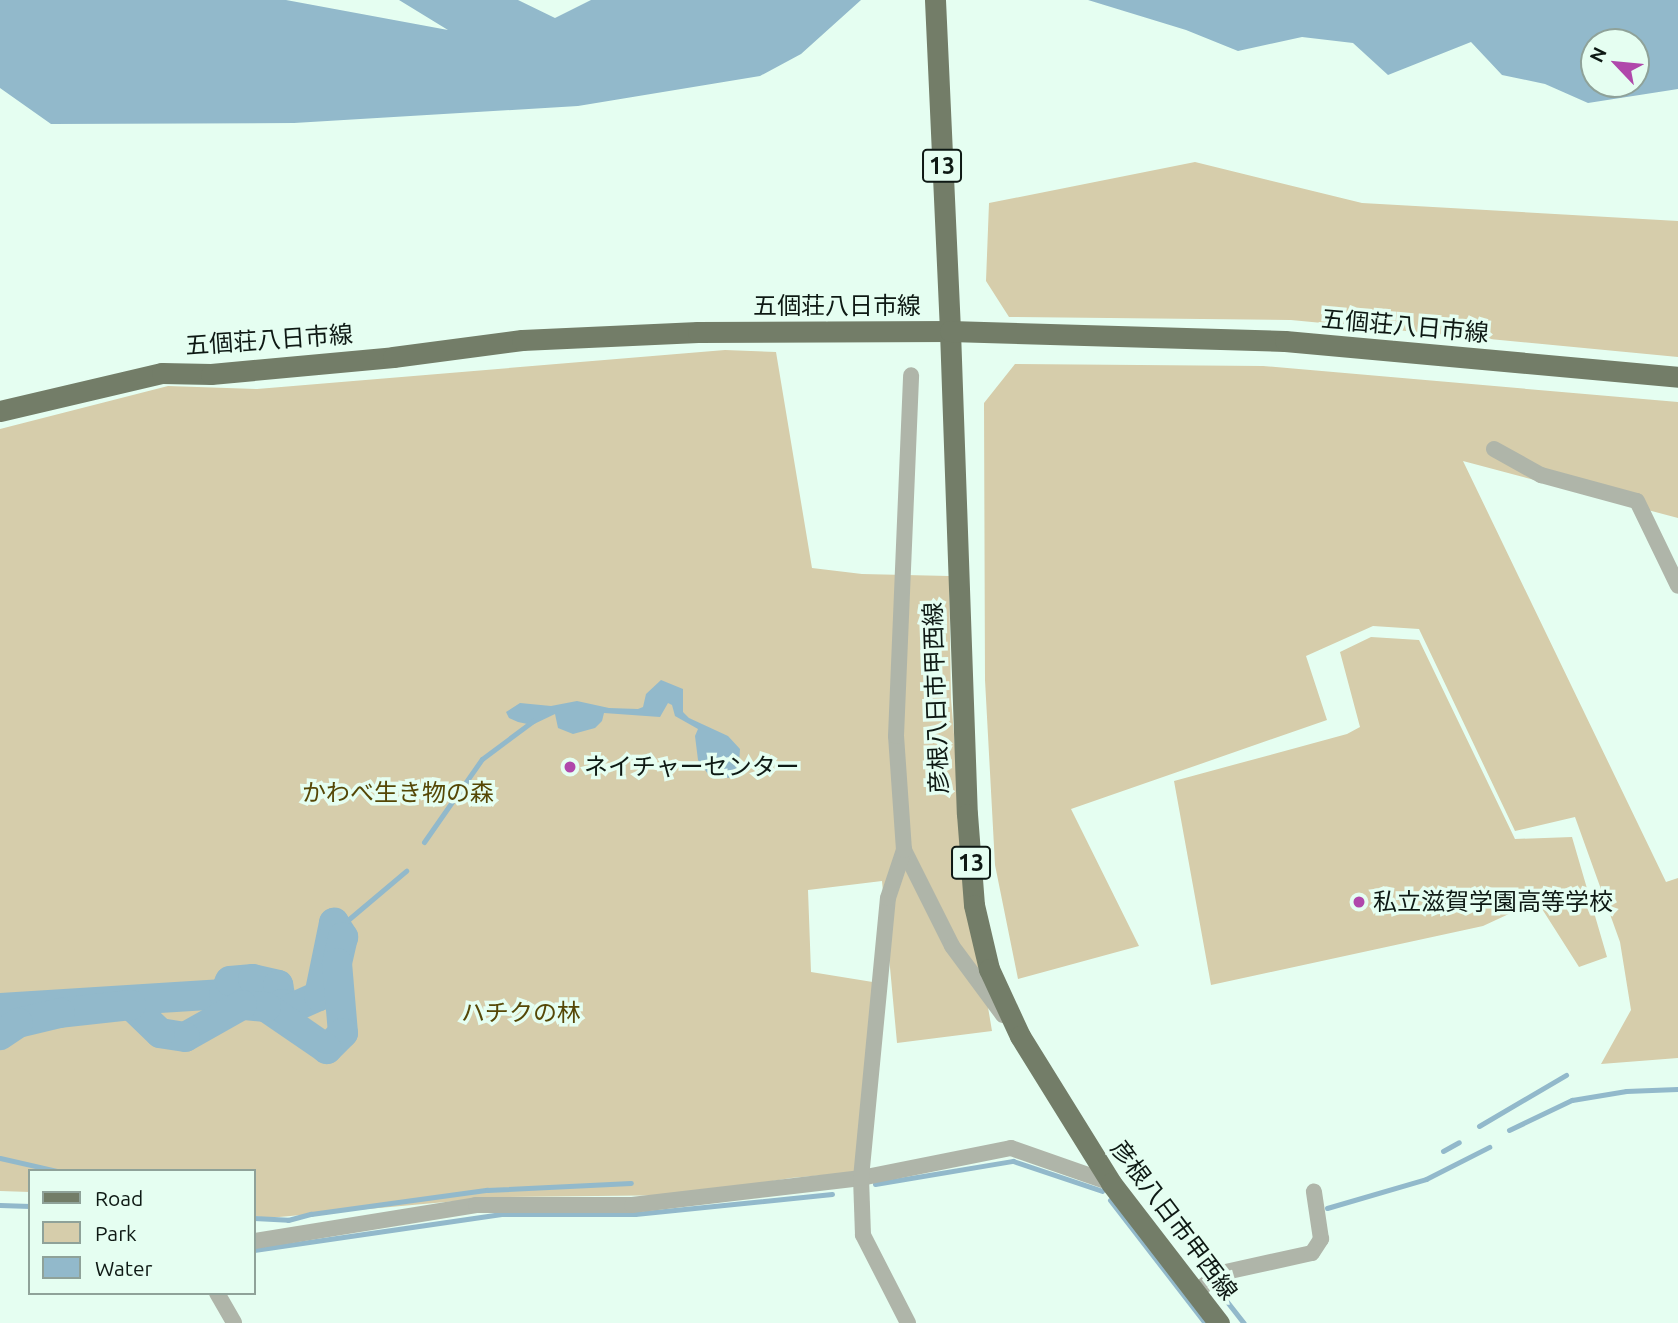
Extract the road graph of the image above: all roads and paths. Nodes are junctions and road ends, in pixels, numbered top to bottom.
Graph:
1 (935, 0) edge
2 (950, 331) junction
3 (911, 375) dead end
4 (1678, 377) edge
5 (0, 411) edge
6 (1494, 449) dead end
7 (1678, 586) edge
8 (904, 850) junction
9 (1020, 1036) junction
10 (861, 1178) junction
11 (1111, 1184) junction
12 (1314, 1192) dead end
13 (256, 1241) edge
14 (1194, 1293) junction
15 (217, 1295) edge
16 (234, 1323) edge
17 (908, 1323) edge
18 (1219, 1323) edge

1 - 2 main road, 彦根八日市甲西線 / 13
2 - 4 main road, 五個荘八日市線
2 - 5 main road, 五個荘八日市線
2 - 9 main road, 彦根八日市甲西線 / 13
3 - 8 street
6 - 7 street
8 - 9 street
8 - 10 street
9 - 11 main road, 彦根八日市甲西線 / 13
10 - 11 street
10 - 13 street
10 - 17 street
11 - 14 main road, 彦根八日市甲西線 / 13
12 - 14 street
14 - 18 main road, 彦根八日市甲西線 / 13
15 - 16 street

